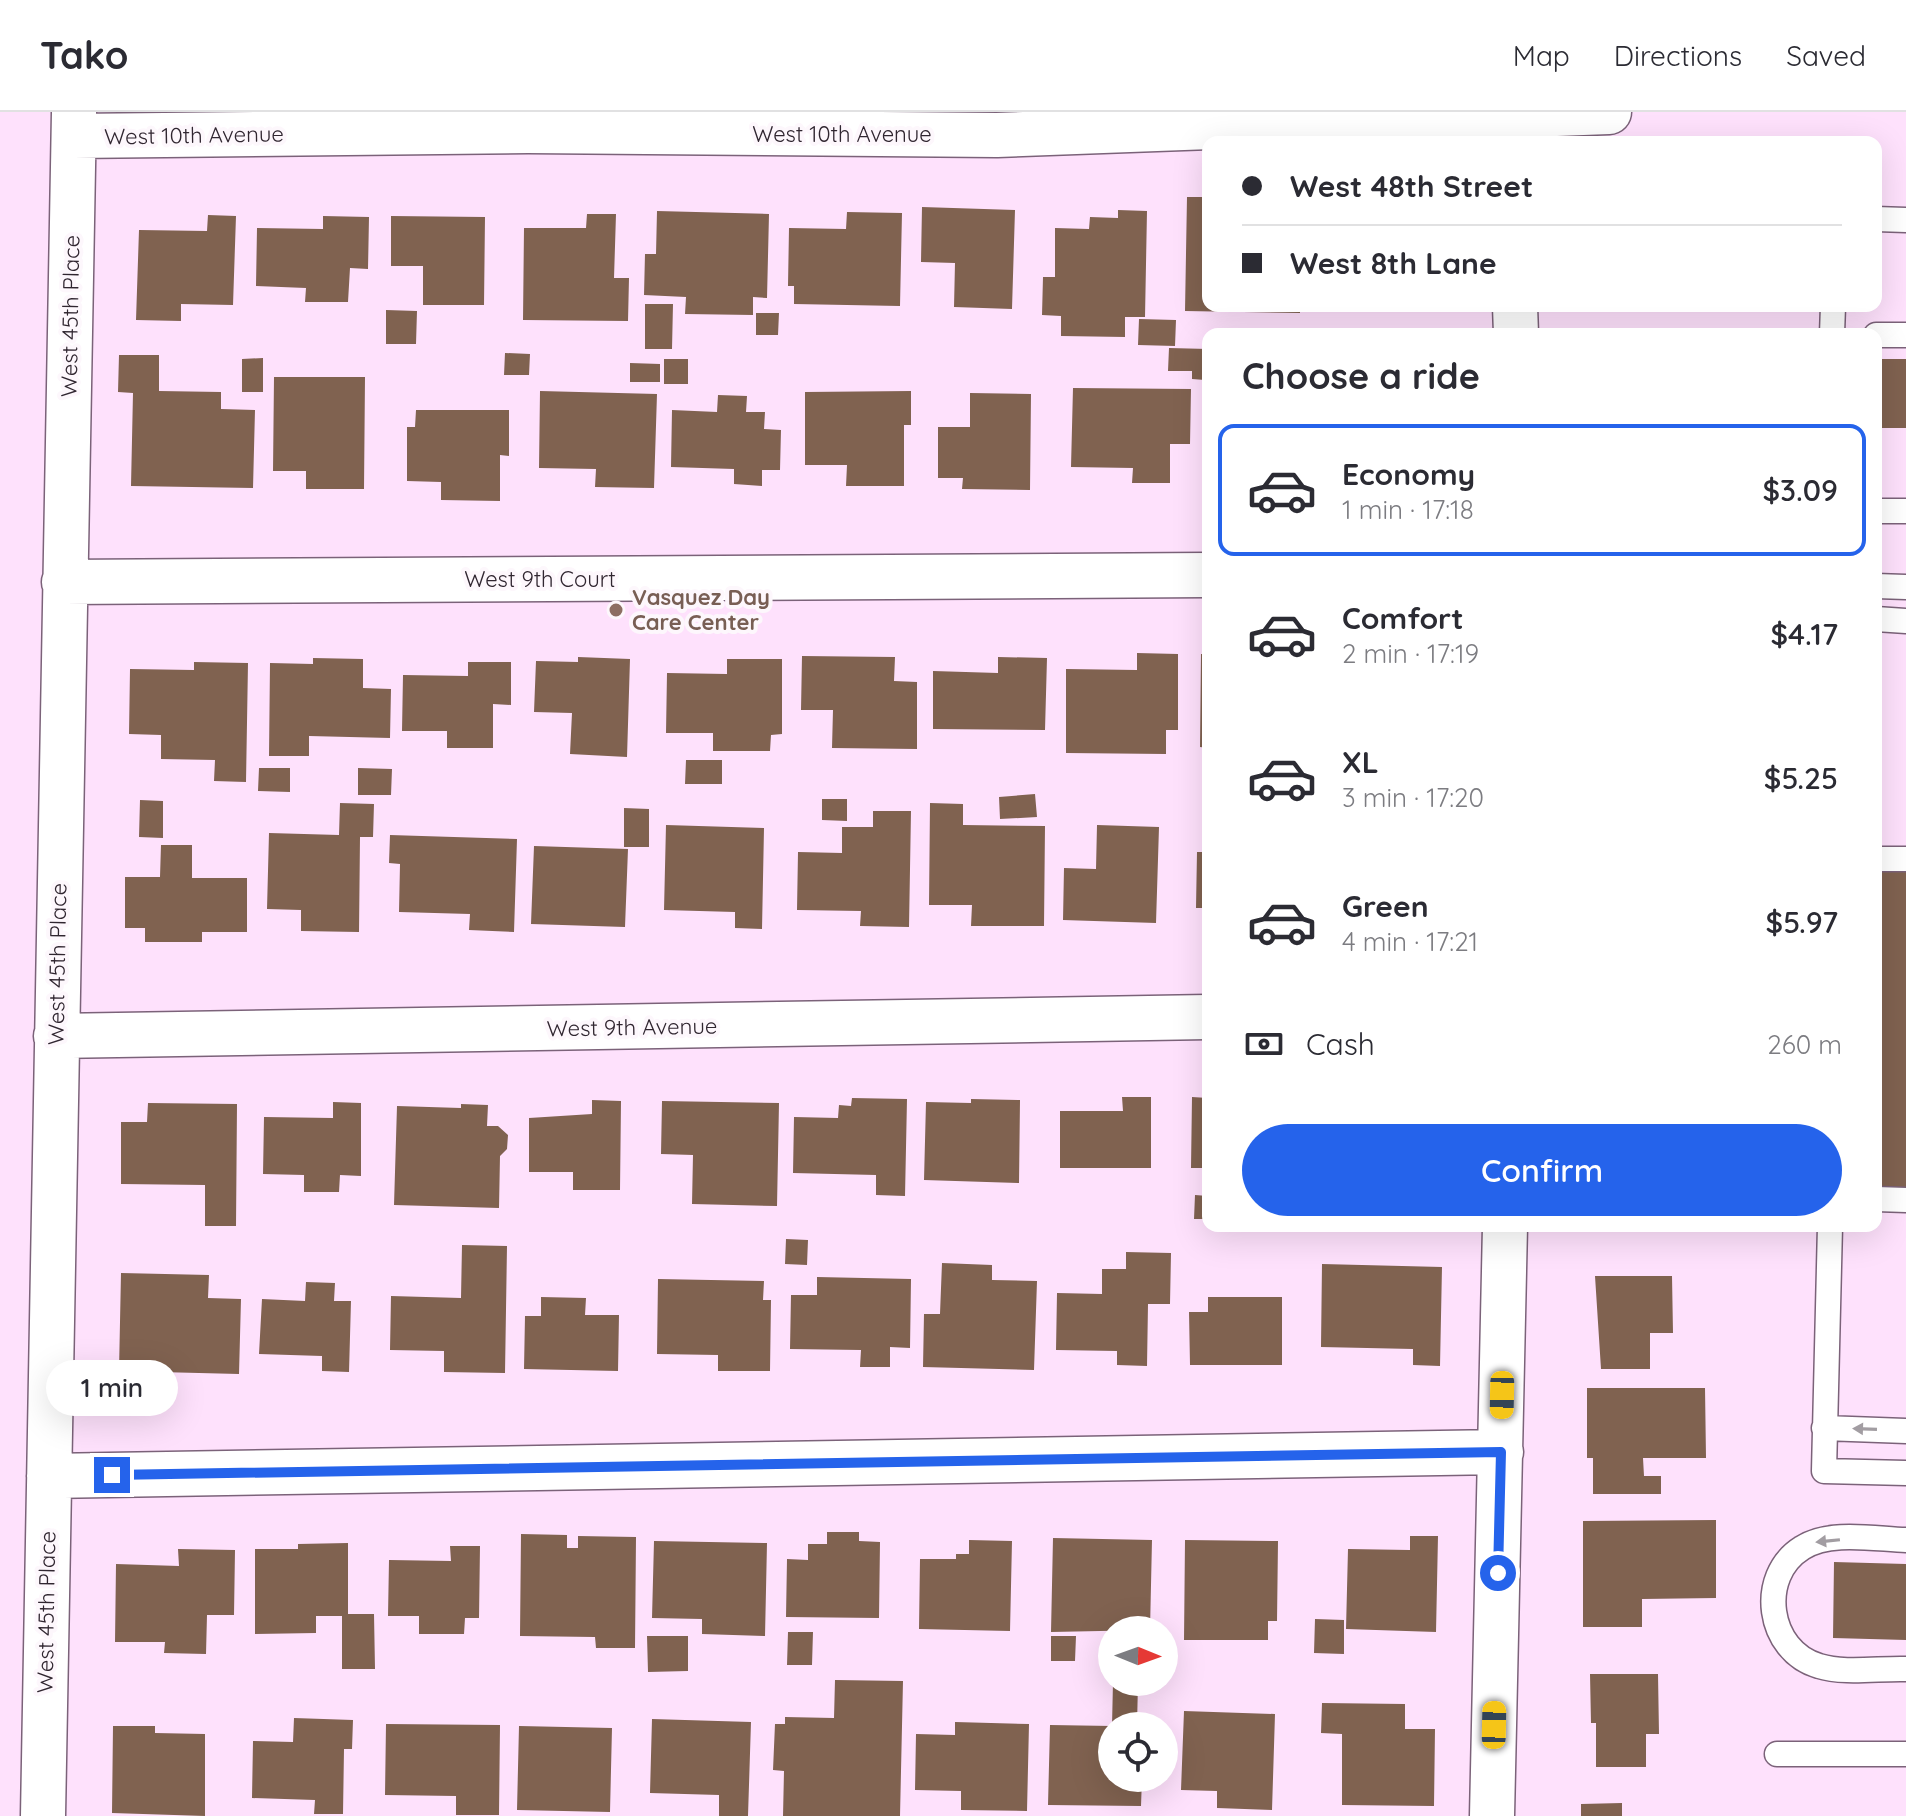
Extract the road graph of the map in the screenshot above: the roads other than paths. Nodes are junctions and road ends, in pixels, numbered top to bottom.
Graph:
1 (1609, 112) edge
2 (1474, 121) edge
3 (529, 122) edge
4 (74, 124) edge
5 (997, 124) edge
6 (1882, 219) edge
7 (1906, 220) edge
8 (1882, 335) edge
9 (1906, 335) edge
10 (1882, 511) edge
11 (1906, 511) edge
12 (1202, 575) edge
13 (64, 582) junction
14 (1882, 586) edge
15 (1906, 587) edge
16 (1882, 619) edge
17 (1906, 621) edge
18 (1882, 859) edge
19 (1906, 859) edge
20 (1202, 1017) edge
21 (56, 1036) junction
22 (1882, 1199) edge
23 (1906, 1200) edge
24 (1505, 1232) edge
25 (1830, 1232) edge
26 (1824, 1428) junction
27 (1906, 1431) edge
28 (1501, 1452) junction
29 (1906, 1473) edge
30 (49, 1476) junction
31 (1906, 1540) edge
32 (1906, 1669) edge
33 (1777, 1754) dead end
34 (1906, 1754) edge
35 (43, 1816) edge
36 (1492, 1816) edge

1 - 2 street, West 10th Avenue
2 - 5 street, West 10th Avenue
3 - 4 street, West 10th Avenue
3 - 5 street, West 10th Avenue
4 - 13 street, West 45th Place
6 - 7 lane
8 - 9 lane
10 - 11 lane
12 - 13 street, West 9th Court
13 - 21 street, West 45th Place
14 - 15 lane
16 - 17 lane
18 - 19 lane
20 - 21 street, West 9th Avenue
21 - 30 street, West 45th Place
22 - 23 lane
24 - 28 street
25 - 26 lane
27 -> 26 lane
26 - 29 lane
28 - 30 street
28 - 36 street
30 - 35 street, West 45th Place
31 -> 32 lane
33 - 34 lane

